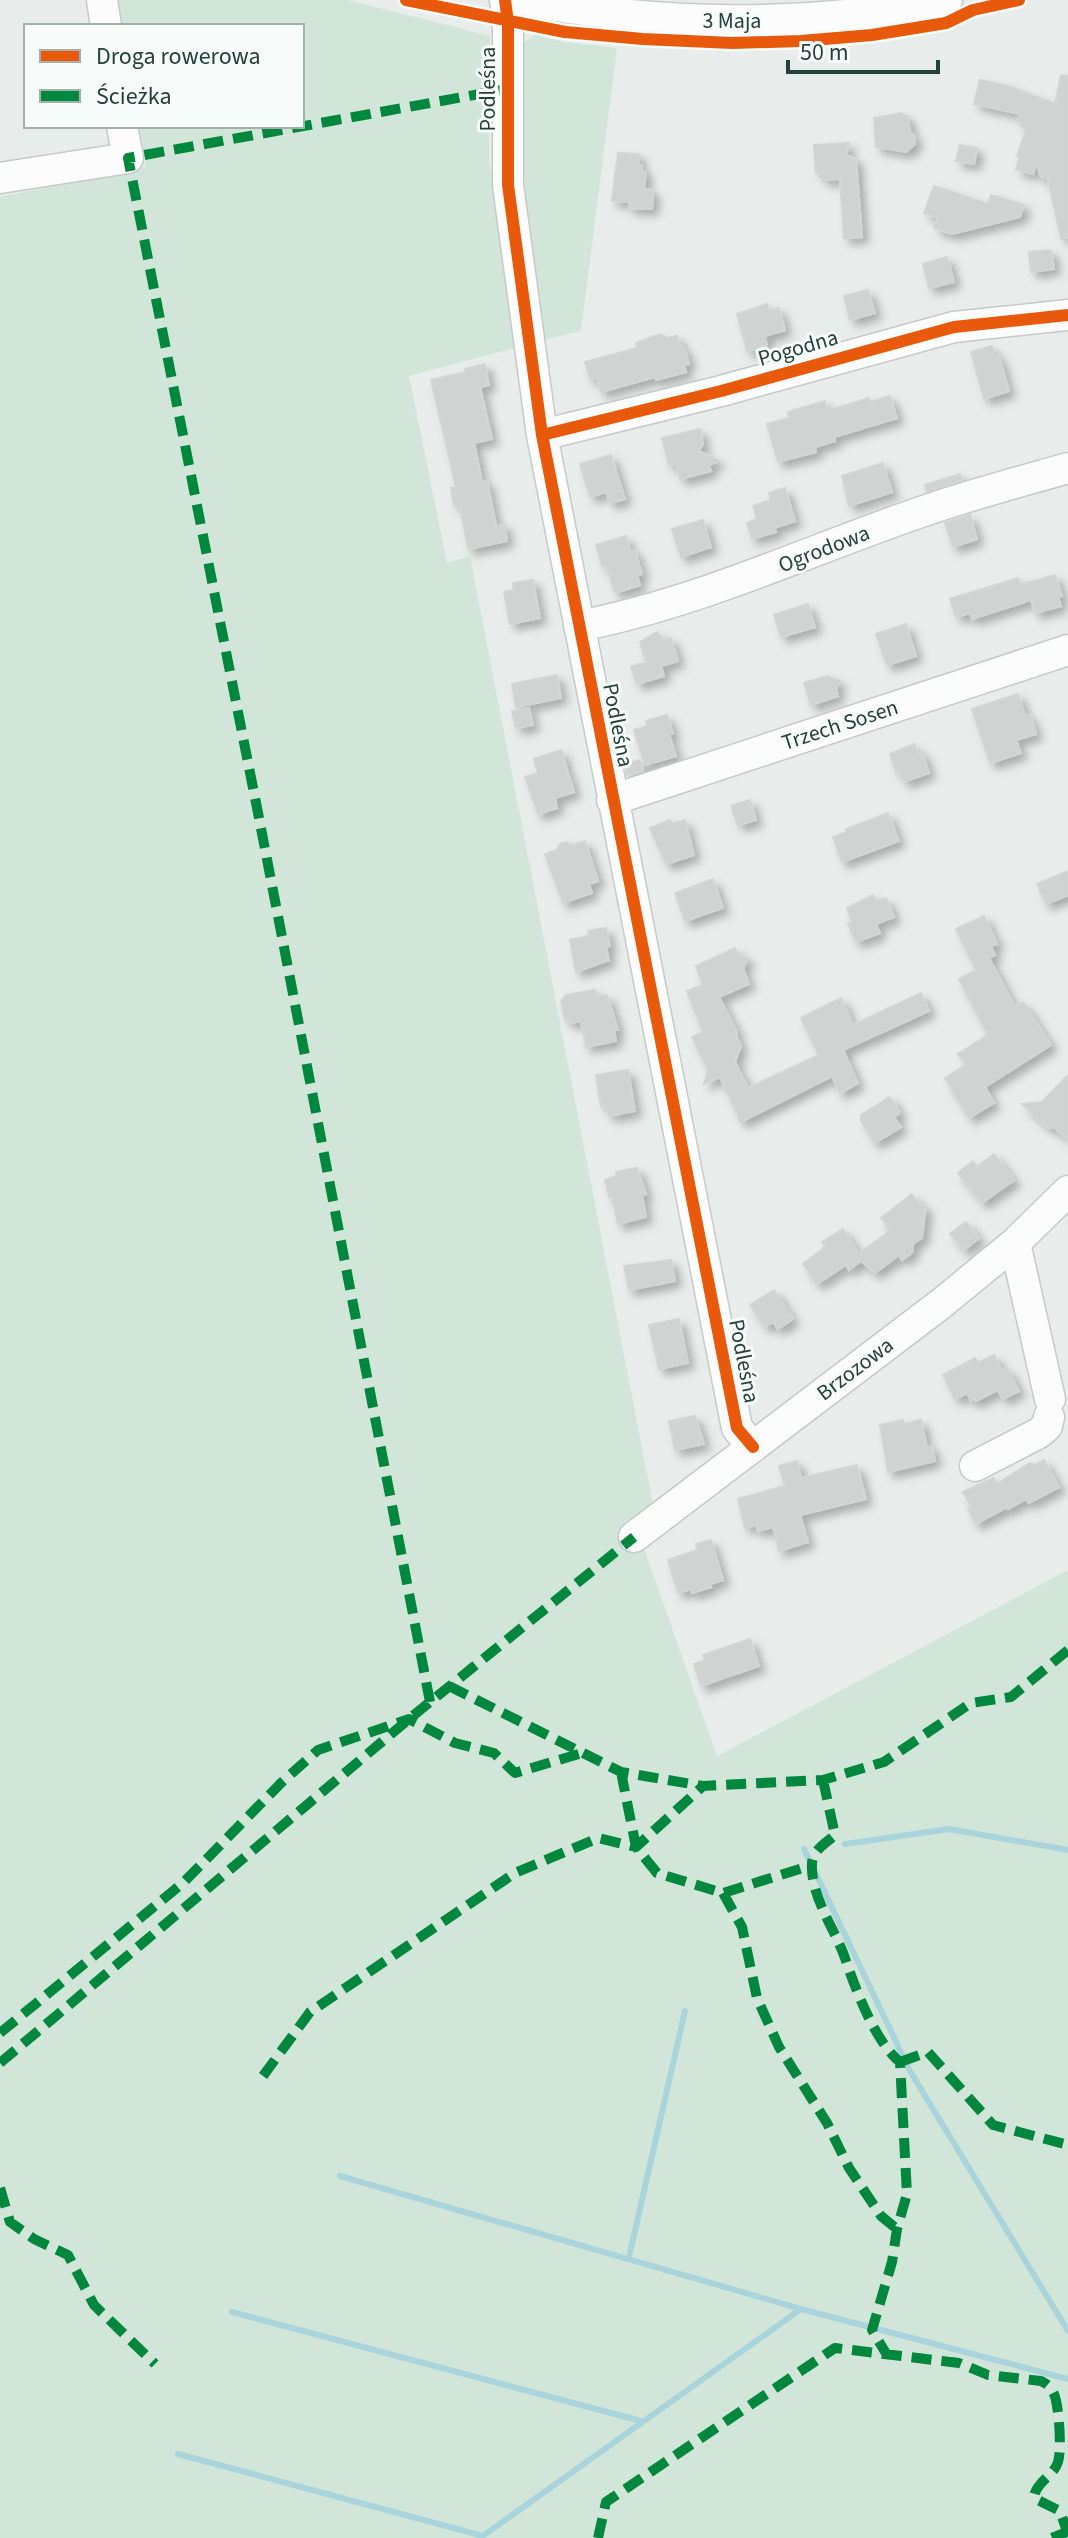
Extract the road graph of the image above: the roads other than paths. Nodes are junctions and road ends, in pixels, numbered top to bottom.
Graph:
1 (102, 0) edge
2 (505, 0) edge
3 (517, 0) edge
4 (947, 0) edge
5 (106, 24) edge
6 (122, 128) edge
7 (0, 178) edge
8 (1068, 315) edge
9 (542, 435) junction
10 (1068, 468) edge
11 (579, 626) junction
12 (1068, 650) edge
13 (612, 800) junction
14 (1068, 1191) edge
15 (1015, 1243) junction
16 (753, 1447) junction
17 (975, 1466) dead end
18 (634, 1537) dead end

1 - 5 street
2 - 9 street, Podleśna
3 - 4 street, 3 Maja
6 - 7 street
8 - 9 street, Pogodna
9 - 11 street, Podleśna
10 - 11 street, Ogrodowa
11 - 13 street, Podleśna
12 - 13 street, Trzech Sosen
13 - 16 street, Podleśna
14 - 15 street, Brzozowa
15 - 16 street, Brzozowa
15 - 17 street
16 - 18 street, Brzozowa

